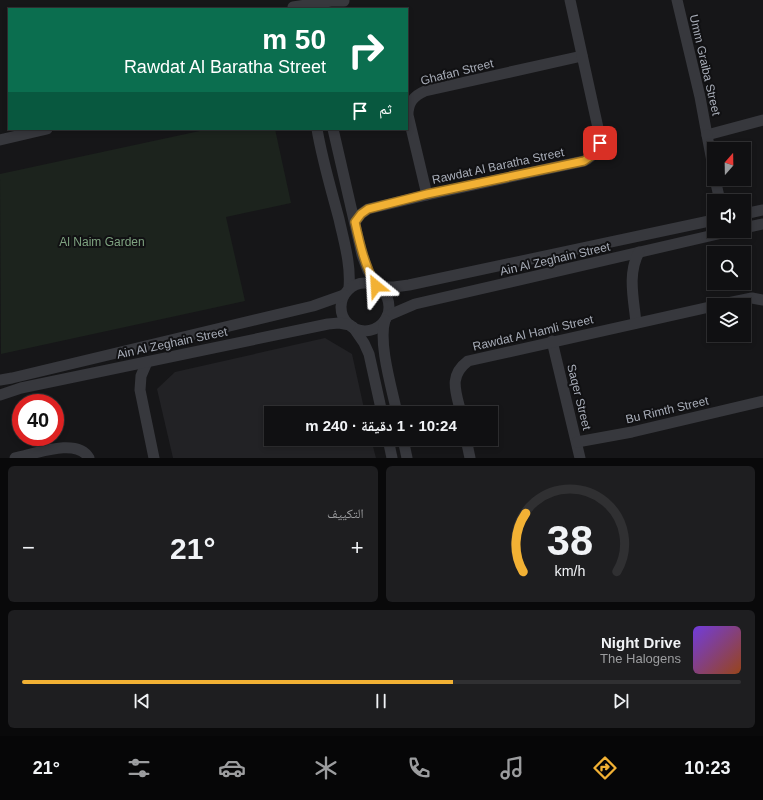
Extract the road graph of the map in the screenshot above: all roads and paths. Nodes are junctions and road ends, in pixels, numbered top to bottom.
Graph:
1 (346, 0) edge
2 (570, 0) edge
3 (677, 0) edge
4 (292, 5) edge
5 (304, 5) edge
6 (324, 8) edge
7 (582, 56) junction
8 (763, 120) edge
9 (43, 130) edge
10 (317, 130) edge
11 (333, 130) edge
12 (707, 135) junction
13 (0, 140) edge
14 (708, 142) edge
15 (427, 194) junction
16 (350, 201) junction
17 (368, 209) junction
18 (763, 210) edge
19 (751, 213) edge
20 (707, 221) edge
21 (355, 222) junction
22 (763, 224) edge
23 (751, 227) edge
24 (707, 236) edge
25 (639, 252) junction
26 (613, 258) junction
27 (632, 274) junction
28 (377, 286) junction
29 (346, 292) junction
30 (751, 298) edge
31 (763, 300) edge
32 (707, 308) edge
33 (386, 318) junction
34 (636, 323) junction
35 (351, 326) junction
36 (552, 341) junction
37 (147, 362) junction
38 (0, 380) edge
39 (0, 395) edge
40 (763, 401) edge
41 (380, 406) edge
42 (397, 406) edge
43 (459, 406) edge
44 (577, 442) junction
45 (389, 446) edge
46 (404, 446) edge
47 (467, 446) edge
48 (15, 458) edge
49 (89, 458) edge
50 (154, 458) edge
51 (392, 458) edge
52 (407, 458) edge
53 (470, 458) edge
54 (580, 458) edge

1 - 5 street
1 - 6 street
2 - 7 street, Rawdat Al Baratha Street
3 - 12 street, Umm Graiba Street
4 - 5 street
7 - 15 street, Ghafan Street
7 - 15 street, Rawdat Al Baratha Street
8 - 12 street, Umm Graiba Street
9 - 13 street
10 - 29 street
11 - 16 street
12 - 14 street, Umm Graiba Street
15 - 17 street, Rawdat Al Baratha Street
16 - 17 street
16 - 21 street
17 - 21 street
18 - 19 street
20 - 28 street, Ain Al Zeghain Street
21 - 28 street
22 - 23 street
24 - 25 street, Ain Al Zeghain Street
25 - 26 street, Ain Al Zeghain Street
25 - 27 street
26 - 27 street
26 - 33 street, Ain Al Zeghain Street
27 - 34 street
28 - 29 street
28 - 33 street
29 - 35 street
29 - 38 street, Ain Al Zeghain Street
30 - 31 street
32 - 34 street, Rawdat Al Hamli Street
33 - 35 street
33 - 42 street
34 - 36 street, Rawdat Al Hamli Street
35 - 37 street, Ain Al Zeghain Street
35 - 41 street
36 - 43 street, Rawdat Al Hamli Street
36 - 44 street, Saqer Street
37 - 39 street, Ain Al Zeghain Street
37 - 50 street
40 - 44 street, Bu Rimth Street
44 - 54 street, Saqer Street
45 - 51 street
46 - 52 street
47 - 53 street
48 - 49 street

